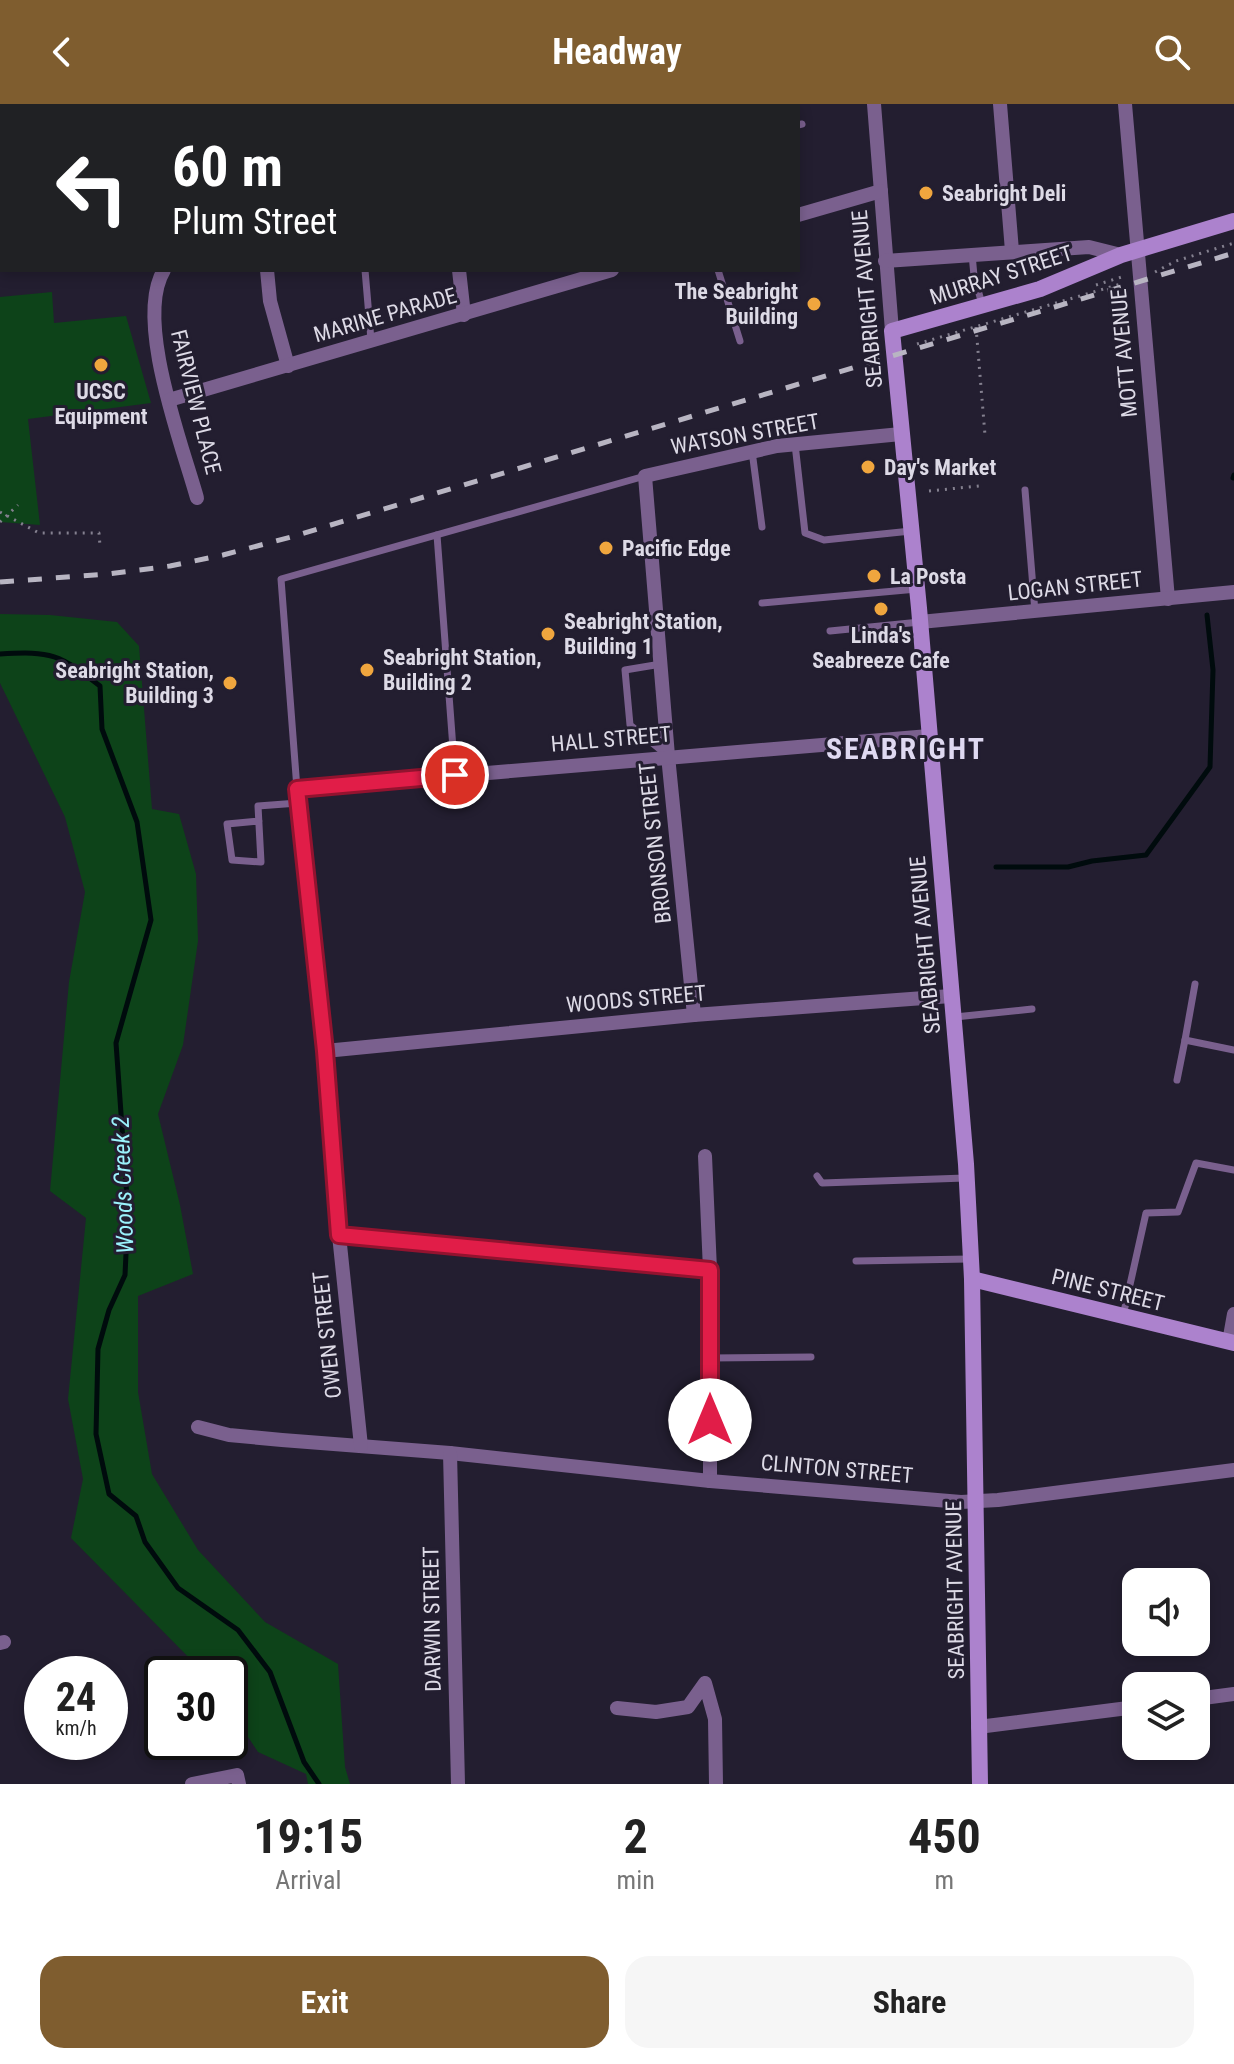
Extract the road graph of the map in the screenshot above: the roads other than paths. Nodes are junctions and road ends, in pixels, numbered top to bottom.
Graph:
1 (874, 104) edge
2 (1000, 104) edge
3 (1125, 104) edge
4 (881, 191) junction
5 (800, 214) edge
6 (1234, 221) edge
7 (1012, 251) junction
8 (1130, 253) junction
9 (972, 254) junction
10 (885, 261) junction
11 (163, 272) edge
12 (267, 272) edge
13 (365, 272) edge
14 (459, 272) edge
15 (719, 272) edge
16 (590, 273) edge
17 (982, 306) junction
18 (464, 315) junction
19 (892, 331) junction
20 (740, 341) dead end
21 (371, 342) junction
22 (288, 366) junction
23 (169, 400) junction
24 (901, 434) junction
25 (795, 444) junction
26 (752, 451) junction
27 (645, 476) junction
28 (1025, 490) dead end
29 (197, 498) dead end
30 (762, 527) dead end
31 (911, 531) junction
32 (437, 535) junction
33 (917, 589) junction
34 (1234, 592) edge
35 (1168, 599) junction
36 (762, 603) dead end
37 (1035, 612) junction
38 (920, 622) junction
39 (830, 631) dead end
40 (661, 664) junction
41 (929, 736) junction
42 (668, 756) junction
43 (455, 775) junction
44 (298, 796) junction
45 (259, 821) junction
46 (1195, 984) dead end
47 (951, 996) junction
48 (1032, 1009) dead end
49 (694, 1015) junction
50 (953, 1017) junction
51 (1185, 1040) junction
52 (1234, 1050) edge
53 (325, 1051) junction
54 (1177, 1080) dead end
55 (705, 1156) dead end
56 (1234, 1170) edge
57 (817, 1176) dead end
58 (967, 1178) junction
59 (339, 1235) junction
60 (971, 1258) junction
61 (856, 1261) dead end
62 (710, 1270) junction
63 (972, 1279) junction
64 (1234, 1314) edge
65 (1123, 1316) junction
66 (1231, 1342) edge
67 (811, 1357) dead end
68 (710, 1358) junction
69 (198, 1427) dead end
70 (361, 1446) junction
71 (450, 1453) junction
72 (1234, 1470) edge
73 (710, 1481) junction
74 (977, 1501) junction
75 (1234, 1694) edge
76 (1210, 1697) edge
77 (617, 1708) dead end
78 (1122, 1709) edge
79 (978, 1727) junction
80 (238, 1779) edge
81 (192, 1784) edge
82 (458, 1784) edge
83 (716, 1784) edge
84 (980, 1784) edge

1 - 4 street, SEABRIGHT AVENUE
2 - 7 street
3 - 8 street, MOTT AVENUE
4 - 5 street
4 - 10 street, SEABRIGHT AVENUE
6 - 8 main road, MURRAY STREET
7 - 8 street, MURRAY STREET
7 - 9 street, MURRAY STREET
8 - 17 main road, MURRAY STREET
8 - 35 street, MOTT AVENUE
9 - 10 street, MURRAY STREET
9 - 17 lane
10 - 19 street, SEABRIGHT AVENUE
11 - 23 street, FAIRVIEW PLACE
12 - 22 street
13 - 21 lane
14 - 18 street
15 - 20 lane
16 - 18 street, MARINE PARADE
17 - 19 main road, MURRAY STREET
18 - 21 street, MARINE PARADE
19 - 24 main road, SEABRIGHT AVENUE
21 - 22 street, MARINE PARADE
22 - 23 street, MARINE PARADE
23 - 29 street, FAIRVIEW PLACE
24 - 25 street, WATSON STREET
24 - 31 main road, SEABRIGHT AVENUE
25 - 26 street, WATSON STREET
25 - 31 lane
26 - 27 street, WATSON STREET
26 - 30 lane
27 - 32 lane
27 - 40 street, BRONSON STREET
28 - 37 lane
31 - 33 main road, SEABRIGHT AVENUE
32 - 43 lane
32 - 44 lane
33 - 36 lane
33 - 38 main road, SEABRIGHT AVENUE
34 - 35 street, LOGAN STREET
35 - 37 street, LOGAN STREET
37 - 38 street, LOGAN STREET
38 - 39 lane
38 - 41 main road, SEABRIGHT AVENUE
40 - 42 street, BRONSON STREET
40 - 42 lane
41 - 42 street, HALL STREET
41 - 47 main road, SEABRIGHT AVENUE
42 - 43 street, HALL STREET
42 - 49 street, BRONSON STREET
43 - 44 street, HALL STREET
44 - 45 lane
44 - 53 street, OWEN STREET
45 - 45 lane
46 - 51 lane
47 - 49 street, WOODS STREET
47 - 50 main road, SEABRIGHT AVENUE
48 - 50 lane
49 - 53 street, WOODS STREET
50 - 58 main road, SEABRIGHT AVENUE
51 - 52 lane
51 - 54 lane
53 - 59 street, OWEN STREET
55 - 62 street
56 - 65 lane
57 - 58 lane
58 - 60 main road, SEABRIGHT AVENUE
59 - 62 street
59 - 70 street, OWEN STREET
60 - 61 lane
60 - 63 main road, SEABRIGHT AVENUE
62 - 68 street
63 - 65 main road, PINE STREET
63 - 74 main road, SEABRIGHT AVENUE
64 - 66 street
65 - 66 main road, PINE STREET
67 - 68 lane
68 - 73 street
69 - 70 street, CLINTON STREET
70 - 71 street, CLINTON STREET
71 - 73 street, CLINTON STREET
71 - 82 street, DARWIN STREET
72 - 74 street, CLINTON STREET
73 - 74 street, CLINTON STREET
74 - 79 main road, SEABRIGHT AVENUE
75 - 76 street
77 - 83 street
78 - 79 street
79 - 84 main road, SEABRIGHT AVENUE
80 - 81 street

